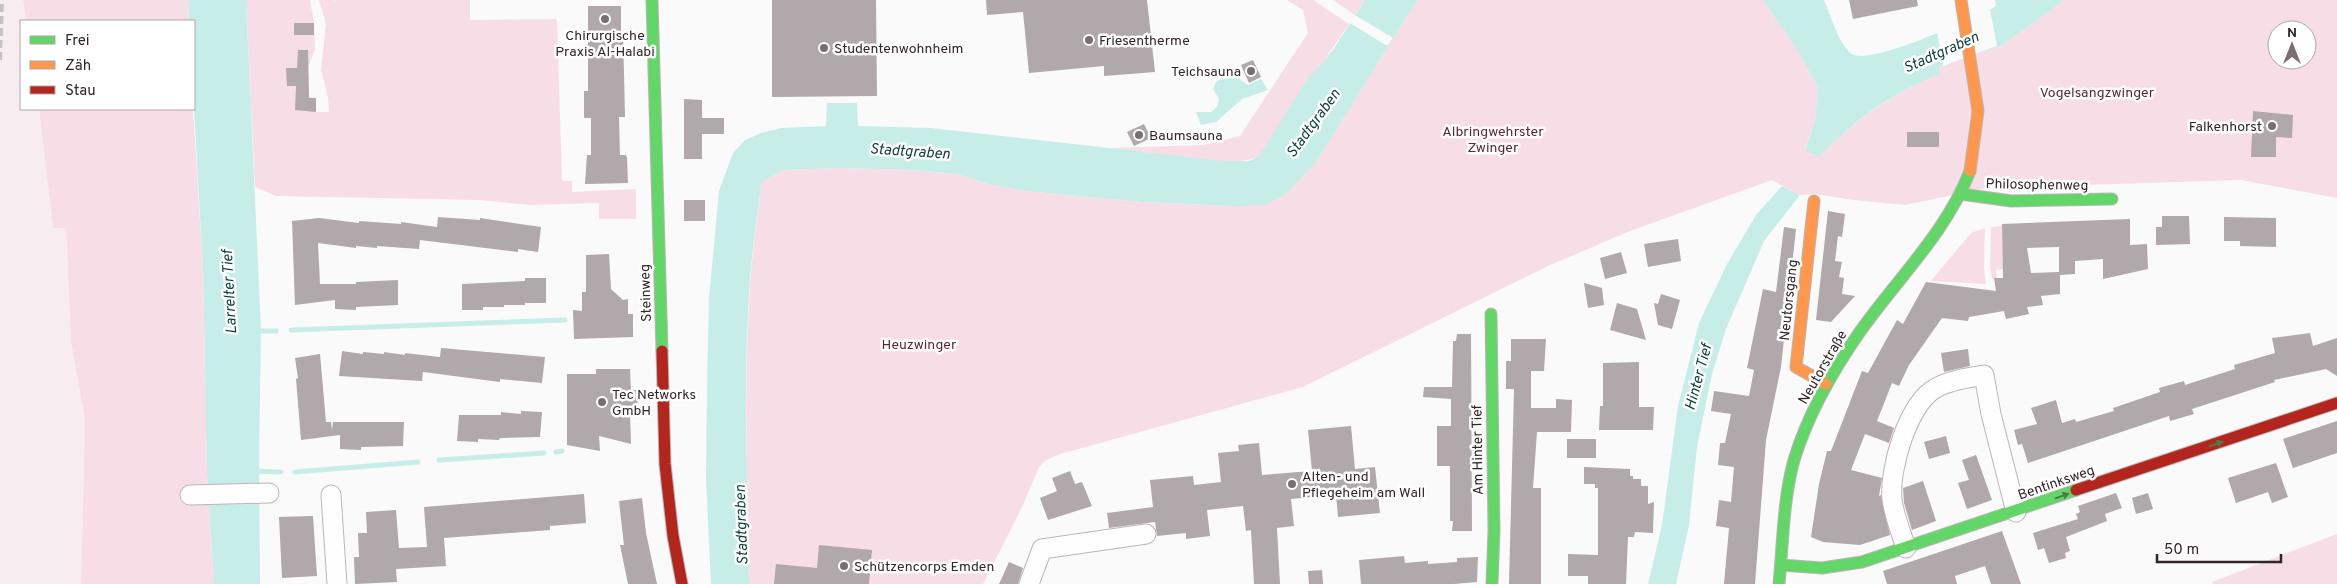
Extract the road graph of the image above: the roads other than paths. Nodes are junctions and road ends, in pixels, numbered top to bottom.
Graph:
1 (652, 0) edge
2 (1961, 0) edge
3 (1961, 194) junction
4 (2112, 199) dead end
5 (1814, 201) dead end
6 (1492, 314) dead end
7 (1826, 384) junction
8 (2337, 403) edge
9 (269, 493) dead end
10 (196, 495) dead end
11 (331, 495) dead end
12 (2016, 512) junction
13 (1146, 534) dead end
14 (1906, 548) junction
15 (1780, 565) junction
16 (337, 584) edge
17 (682, 584) edge
18 (1029, 584) edge
19 (1492, 584) edge
20 (1779, 584) edge

1 - 17 street, Steinweg
2 - 3 street, Neutorstraße
3 - 4 street, Philosophenweg
3 - 7 street, Neutorstraße
5 - 7 street, Neutorsgang
6 - 19 street, Am Hinter Tief
7 - 15 street, Neutorstraße
12 -> 8 street, Bentinksweg
9 - 10 street
11 - 16 street
12 - 14 street, Bentinksweg
12 - 14 street
13 - 18 street
14 - 15 street, Bentinksweg
15 - 20 street, Neutorstraße

